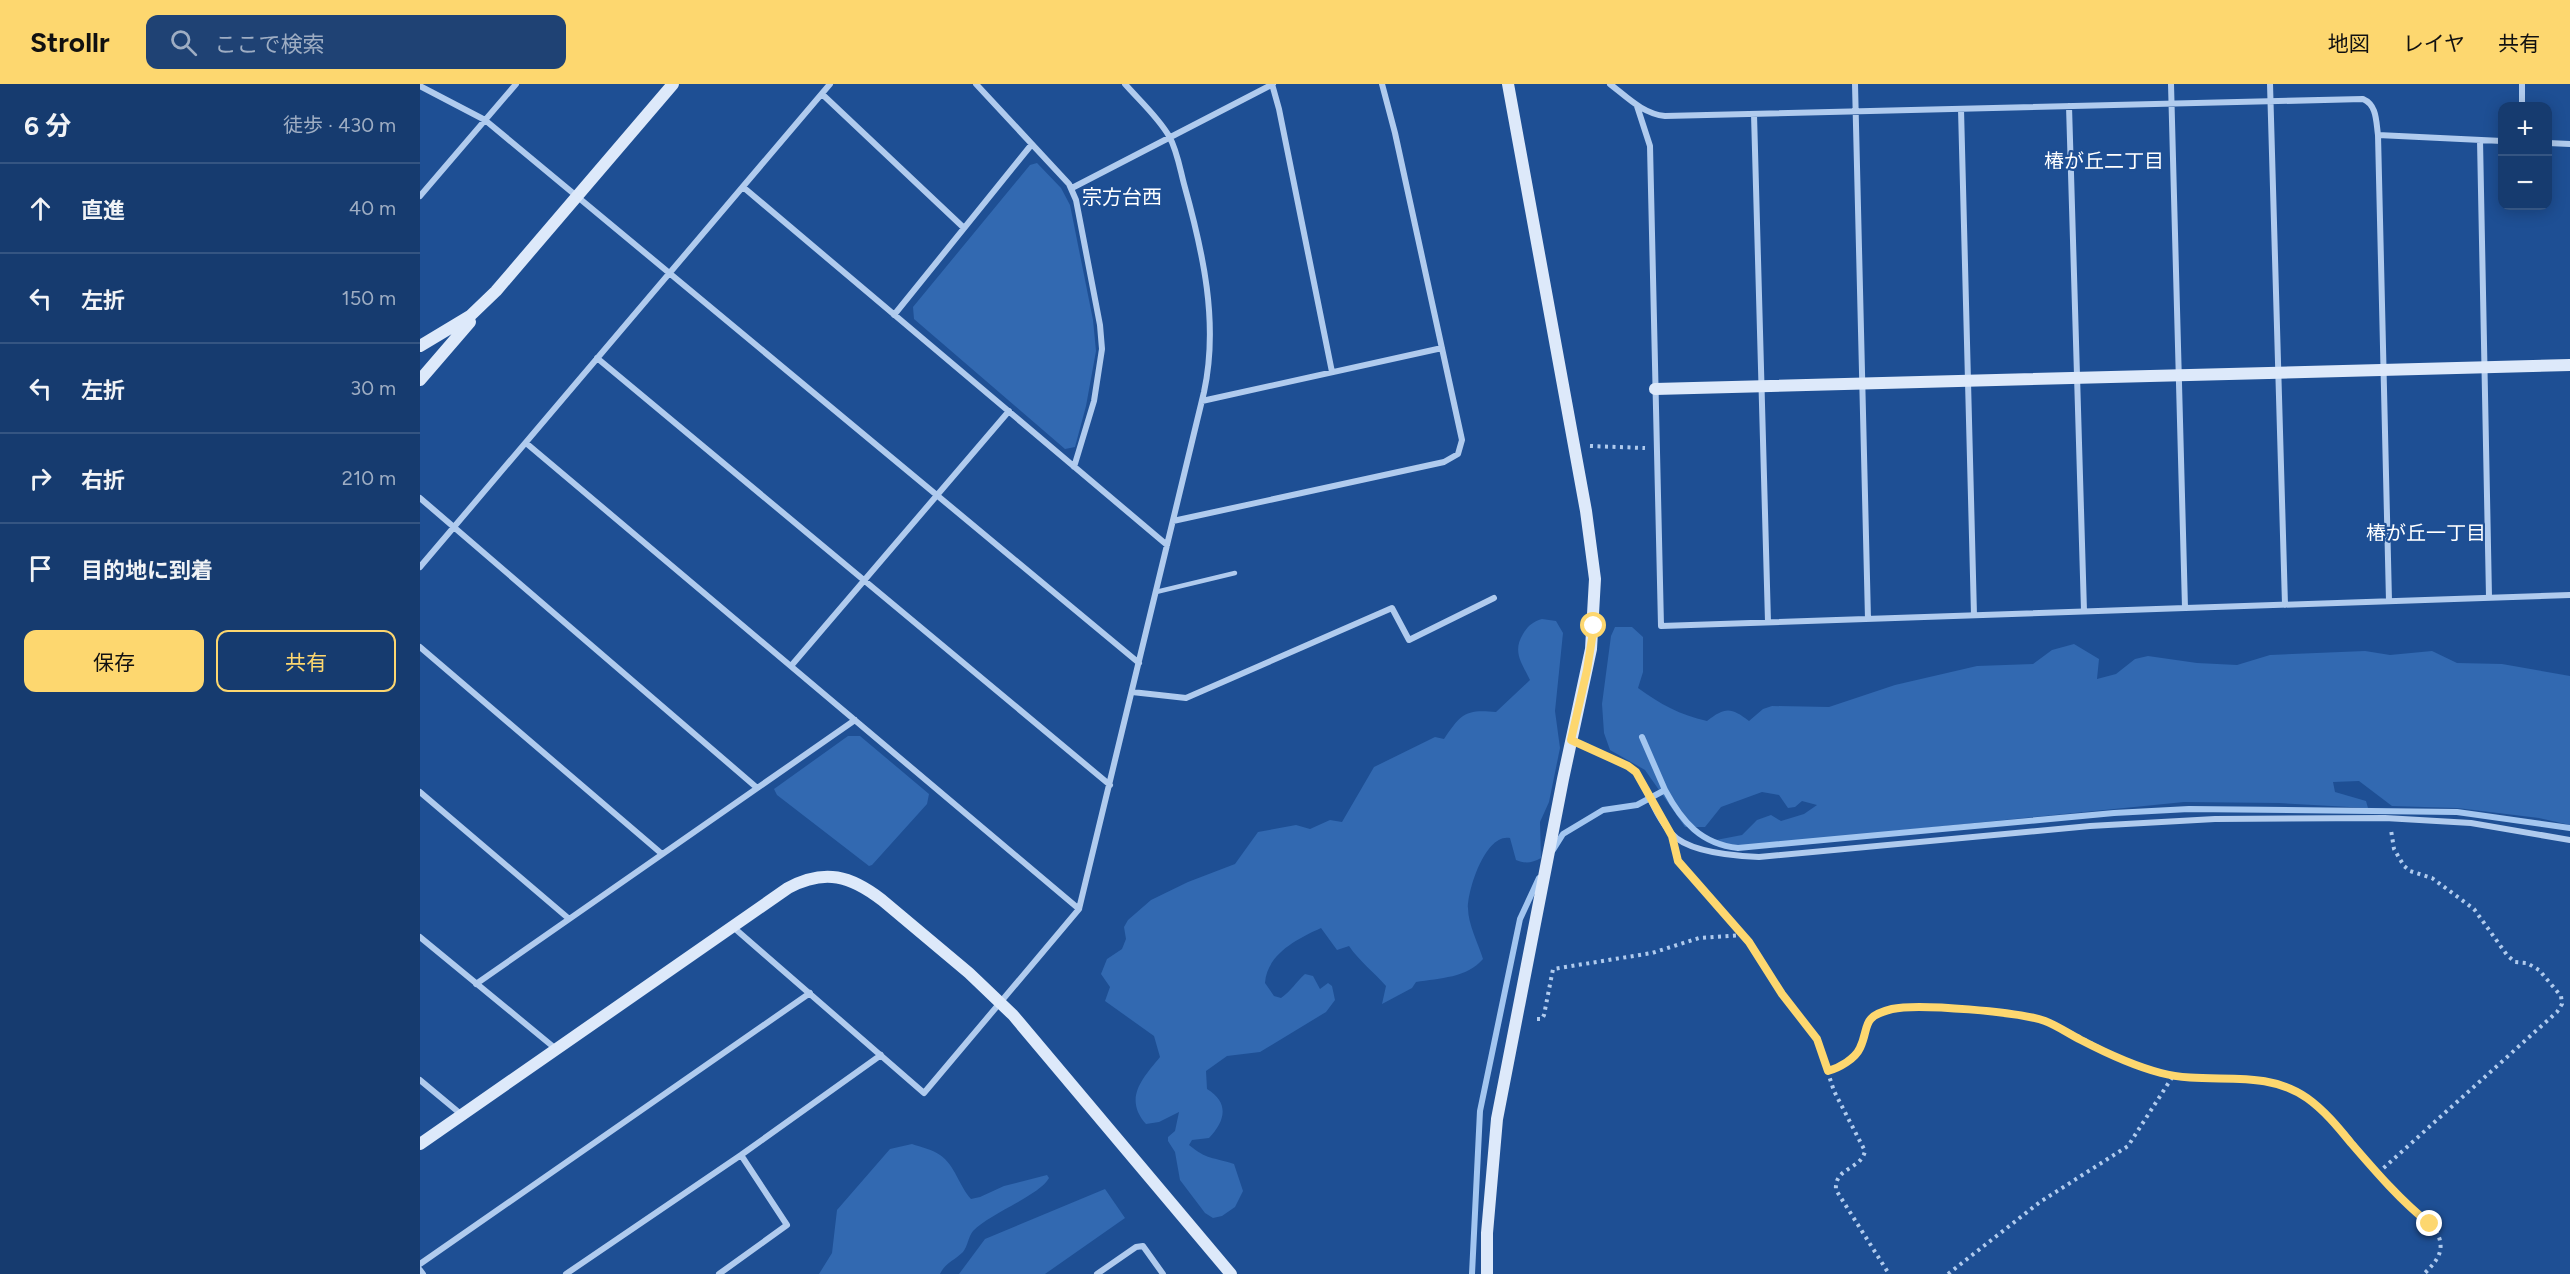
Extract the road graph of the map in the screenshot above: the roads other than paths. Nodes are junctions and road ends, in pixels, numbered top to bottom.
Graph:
1 (516, 84) edge
2 (673, 84) edge
3 (830, 84) edge
4 (976, 84) edge
5 (1125, 84) edge
6 (1272, 84) edge
7 (1382, 84) edge
8 (1508, 84) edge
9 (1610, 84) edge
10 (1856, 84) edge
11 (2171, 84) edge
12 (2270, 84) edge
13 (2522, 84) edge
14 (420, 86) edge
15 (822, 94) junction
16 (2271, 102) junction
17 (2522, 102) edge
18 (2171, 104) junction
19 (1637, 106) junction
20 (2069, 106) junction
21 (1961, 109) junction
22 (1856, 111) junction
23 (1754, 114) junction
24 (485, 120) junction
25 (2378, 135) junction
26 (1170, 138) junction
27 (2480, 140) junction
28 (2498, 141) edge
29 (2552, 143) edge
30 (1032, 144) junction
31 (2570, 144) edge
32 (743, 187) junction
33 (1072, 188) junction
34 (420, 196) edge
35 (577, 197) junction
36 (964, 228) junction
37 (669, 273) junction
38 (496, 291) junction
39 (894, 315) junction
40 (420, 346) edge
41 (1442, 348) junction
42 (597, 358) junction
43 (2570, 365) edge
44 (2484, 367) junction
45 (2384, 370) junction
46 (1332, 372) junction
47 (2278, 373) junction
48 (2178, 375) junction
49 (2078, 378) junction
50 (420, 380) edge
51 (1968, 381) junction
52 (1863, 383) junction
53 (1761, 386) junction
54 (1655, 389) junction
55 (1202, 401) junction
56 (1009, 411) junction
57 (526, 443) junction
58 (1074, 467) junction
59 (937, 495) junction
60 (420, 498) edge
61 (1173, 520) junction
62 (454, 527) junction
63 (1167, 545) junction
64 (420, 567) edge
65 (1235, 573) dead end
66 (864, 580) junction
67 (1156, 592) junction
68 (2570, 595) edge
69 (2489, 597) junction
70 (1494, 598) dead end
71 (2389, 601) junction
72 (2285, 604) junction
73 (2184, 608) junction
74 (2084, 611) junction
75 (1974, 615) junction
76 (1868, 619) junction
77 (1768, 622) junction
78 (420, 647) edge
79 (1139, 663) junction
80 (791, 666) junction
81 (1132, 692) junction
82 (855, 720) junction
83 (1571, 740) junction
84 (1110, 785) junction
85 (756, 787) junction
86 (420, 792) edge
87 (2570, 840) edge
88 (662, 854) junction
89 (1079, 909) junction
90 (568, 918) junction
91 (733, 927) junction
92 (420, 937) edge
93 (476, 984) junction
94 (810, 993) junction
95 (1001, 1002) junction
96 (557, 1049) junction
97 (881, 1055) junction
98 (420, 1080) edge
99 (462, 1115) junction
100 (420, 1144) edge
101 (741, 1155) junction
102 (420, 1264) edge
103 (420, 1270) edge
104 (423, 1274) edge
105 (566, 1274) edge
106 (719, 1274) edge
107 (1097, 1274) edge
108 (1163, 1274) edge
109 (1231, 1274) edge
110 (1487, 1274) edge

1 - 24 street
2 - 35 street
3 - 15 street
4 - 30 street
5 - 26 street
6 - 26 street
6 - 46 street
7 - 41 street
8 - 83 street
9 - 19 street
10 - 22 street
11 - 18 street
12 - 16 street
13 - 17 street
14 - 24 street
15 - 32 street
15 - 36 street
16 - 18 street
16 - 25 street
16 - 47 street
18 - 20 street
18 - 48 street
19 - 23 street
19 - 54 street
20 - 21 street
20 - 49 street
21 - 22 street
21 - 51 street
22 - 23 street
22 - 52 street
23 - 53 street
24 - 34 street
24 - 35 street
25 - 27 street
25 - 45 street
26 - 33 street
26 - 55 street
27 - 28 street
27 - 44 street
29 - 31 street
30 - 33 street
30 - 36 street
32 - 37 street
32 - 39 street
33 - 58 street
35 - 37 street
35 - 38 street
36 - 39 street
37 - 42 street
37 - 59 street
38 - 40 street
38 - 50 street
39 - 56 street
41 - 46 street
41 - 61 street
42 - 57 street
42 - 66 street
43 - 44 street
44 - 45 street
44 - 69 street
45 - 47 street
45 - 71 street
46 - 55 street
47 - 48 street
47 - 72 street
48 - 49 street
48 - 73 street
49 - 51 street
49 - 74 street
51 - 52 street
51 - 75 street
52 - 53 street
52 - 76 street
53 - 54 street
53 - 77 street
54 - 77 street
55 - 61 street
56 - 58 street
56 - 59 street
57 - 62 street
57 - 80 street
58 - 63 street
59 - 66 street
59 - 79 street
60 - 62 street
61 - 63 street
62 - 64 street
62 - 85 street
63 - 67 street
65 - 67 lane
66 - 80 street
66 - 84 street
67 - 79 street
68 - 69 street
69 - 71 street
70 - 81 street
71 - 72 street
72 - 73 street
73 - 74 street
74 - 75 street
75 - 76 street
76 - 77 street
78 - 88 street
79 - 81 street
80 - 82 street
81 - 84 street
82 - 85 street
82 - 89 street
83 - 87 street
83 - 110 street
84 - 89 street
85 - 88 street
86 - 90 street
88 - 90 street
89 - 95 street
90 - 93 street
91 - 94 street
91 - 95 street
91 - 96 street
92 - 93 street
93 - 96 street
94 - 97 street
94 - 102 street
95 - 97 street
95 - 109 street
96 - 99 street
97 - 101 street
98 - 99 street
99 - 100 street
101 - 105 street
101 - 106 street
103 - 104 street
107 - 108 street

